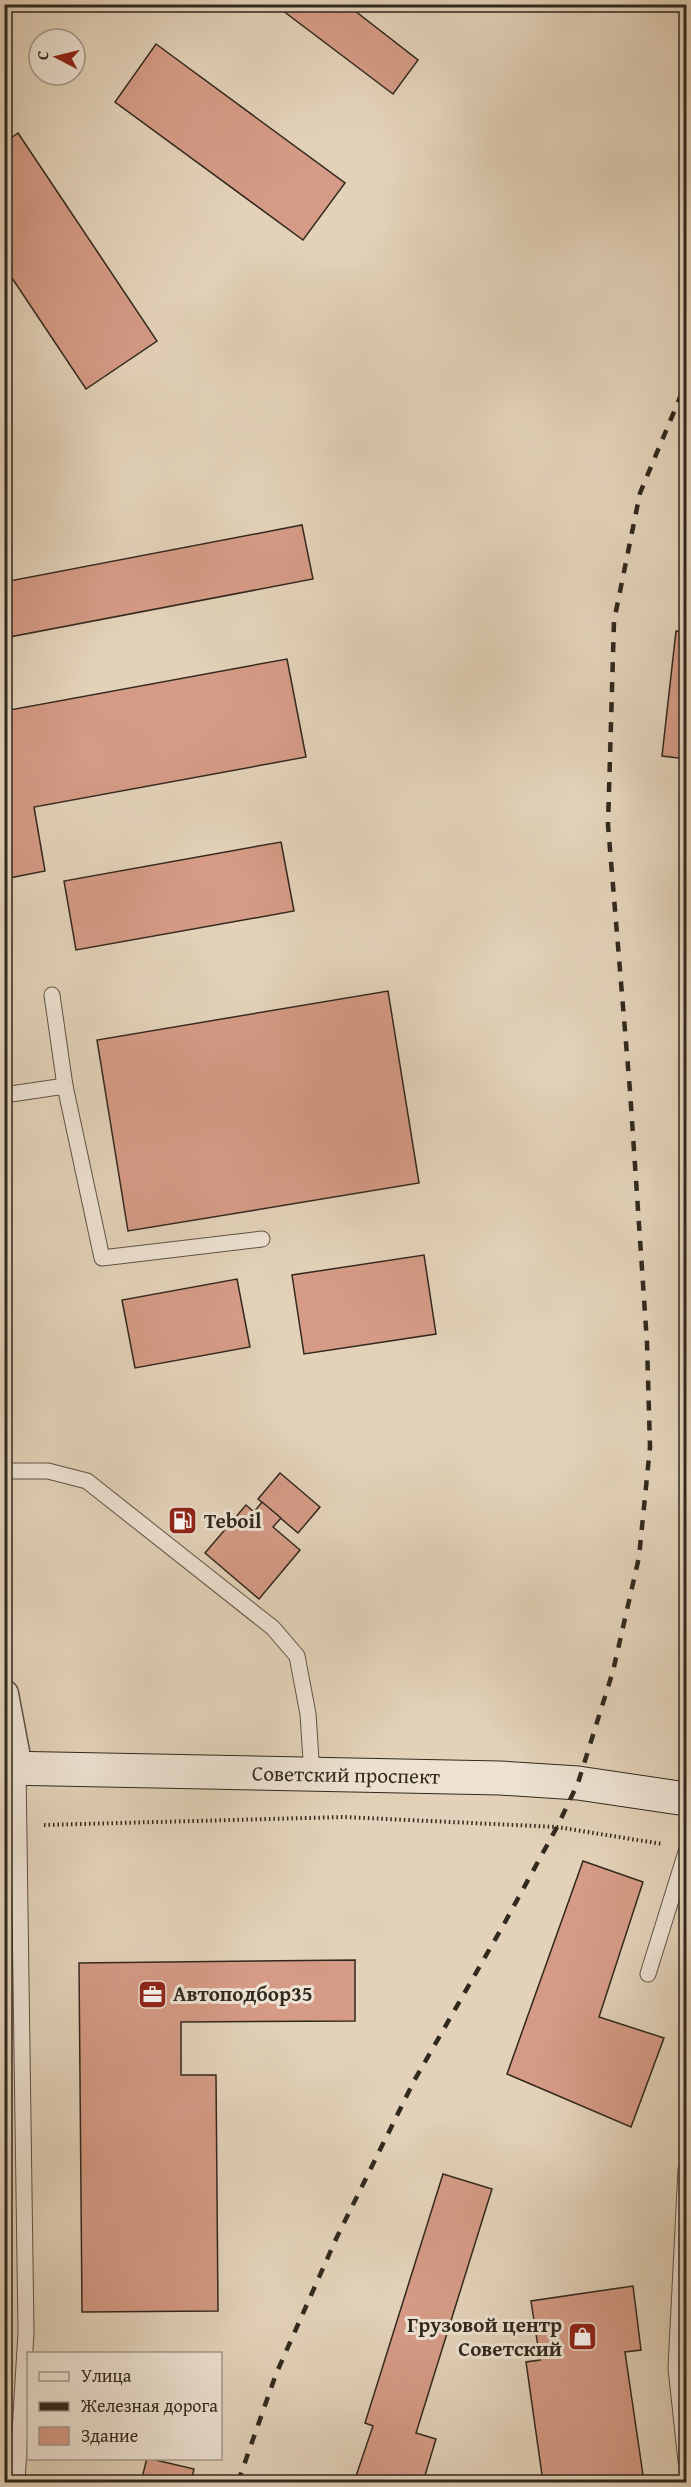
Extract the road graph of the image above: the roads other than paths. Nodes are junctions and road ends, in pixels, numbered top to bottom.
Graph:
1 (52, 995) dead end
2 (65, 1086) junction
3 (4, 1095) edge
4 (262, 1239) dead end
5 (4, 1471) edge
6 (4, 1694) edge
7 (11, 1768) edge
8 (312, 1775) junction
9 (687, 1799) edge
10 (687, 1852) edge
11 (648, 1974) dead end
12 (687, 2169) edge
13 (687, 2461) edge
14 (17, 2482) edge

1 - 2 lane
2 - 3 lane
2 - 4 lane
5 - 8 lane
6 - 7 street
7 - 8 street, Советский проспект
7 - 14 lane
8 - 9 street, Советский проспект
10 - 11 lane
12 - 13 lane

